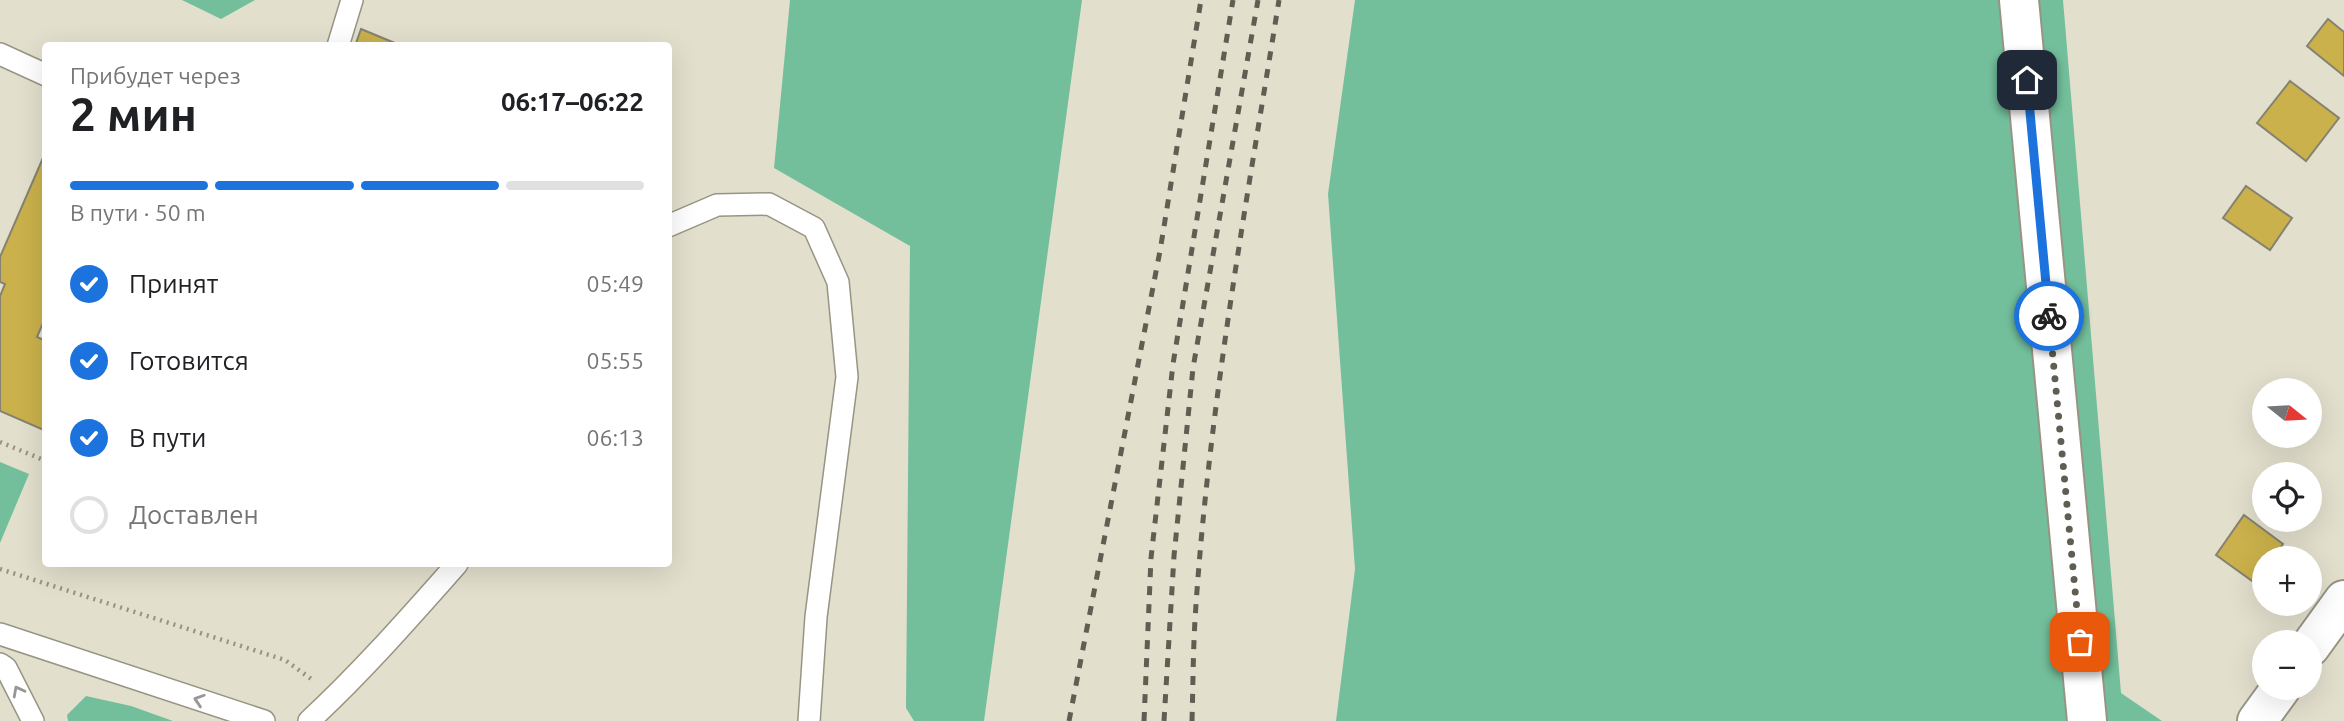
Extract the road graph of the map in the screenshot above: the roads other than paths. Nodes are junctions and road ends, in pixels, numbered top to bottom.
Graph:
1 (352, 0) edge
2 (2019, 0) edge
3 (339, 42) edge
4 (0, 54) edge
5 (42, 73) edge
6 (672, 224) edge
7 (454, 567) edge
8 (2344, 600) edge
9 (2322, 630) edge
10 (0, 634) edge
11 (0, 664) edge
12 (2272, 700) edge
13 (33, 721) edge
14 (264, 721) edge
15 (309, 721) edge
16 (809, 721) edge
17 (2087, 721) edge
18 (2257, 721) edge

1 - 3 lane
2 - 17 street
4 - 5 lane
6 - 16 lane
7 - 15 lane
8 - 9 street
14 -> 10 lane
13 -> 11 lane
12 - 18 street

